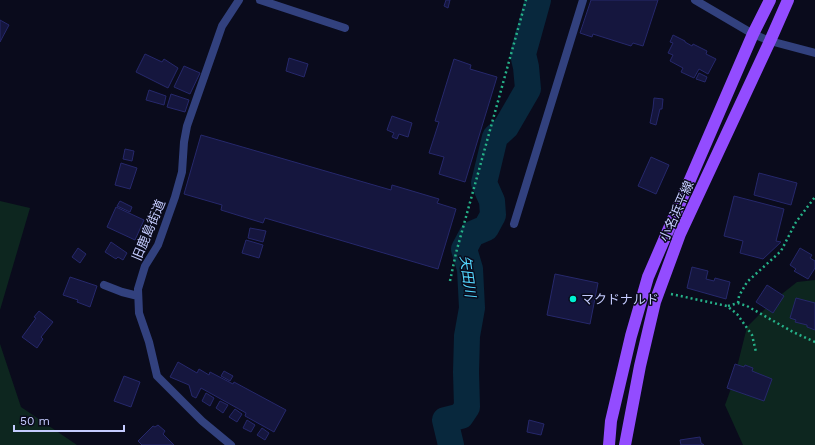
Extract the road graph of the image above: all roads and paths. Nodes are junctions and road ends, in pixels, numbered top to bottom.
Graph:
1 (239, 0) edge
2 (260, 0) edge
3 (526, 0) edge
4 (583, 0) edge
5 (695, 0) edge
6 (770, 0) edge
7 (788, 0) edge
8 (345, 28) dead end
9 (753, 34) junction
10 (770, 41) junction
11 (815, 53) edge
12 (815, 197) edge
13 (514, 224) dead end
14 (450, 281) dead end
15 (104, 285) dead end
16 (659, 291) junction
17 (138, 296) junction
18 (738, 303) junction
19 (727, 306) junction
20 (815, 342) edge
21 (756, 352) dead end
22 (231, 445) edge
23 (609, 445) edge
24 (625, 445) edge

1 - 17 street, 旧鹿島街道
2 - 8 street
3 - 14 path
4 - 13 street
5 - 9 street
6 - 9 main road, 小名浜平線
7 - 10 main road, 小名浜平線
9 - 10 street
9 - 23 main road, 小名浜平線
10 - 11 street
10 - 16 main road, 小名浜平線
12 - 18 path
15 - 17 street
16 - 19 path
16 - 24 main road, 小名浜平線
17 - 22 street, 旧鹿島街道
18 - 19 path
18 - 20 path
19 - 21 path

